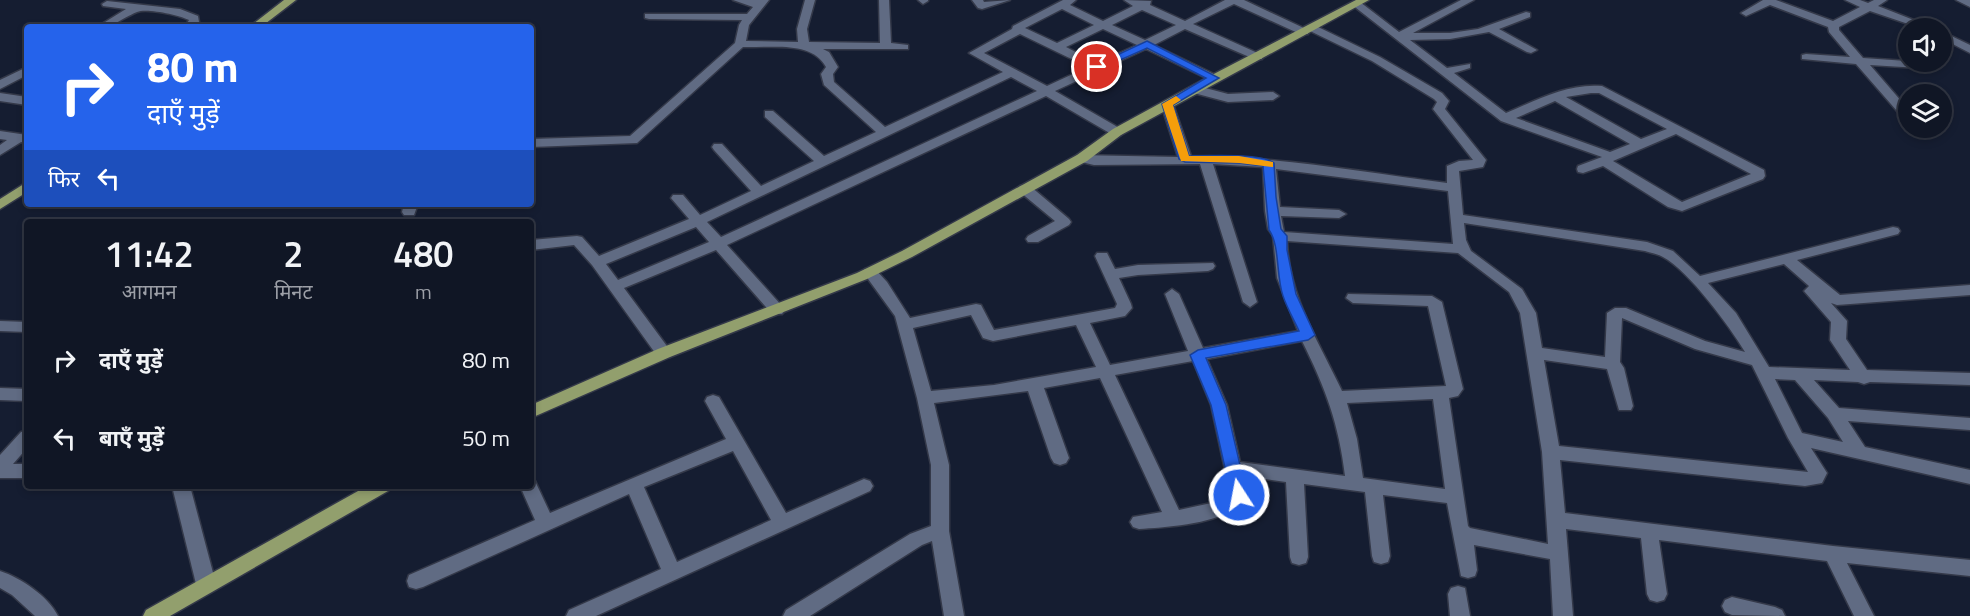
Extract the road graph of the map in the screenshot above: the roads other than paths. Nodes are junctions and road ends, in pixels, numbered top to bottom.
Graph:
1 (291, 0) edge
2 (738, 0) edge
3 (810, 0) edge
4 (884, 0) edge
5 (977, 0) edge
6 (1005, 0) edge
7 (1129, 0) edge
8 (1153, 0) edge
9 (1234, 0) edge
10 (1469, 0) edge
11 (1850, 0) edge
12 (1882, 0) edge
13 (1961, 0) edge
14 (1770, 1) edge
15 (1067, 2) edge
16 (1360, 2) edge
17 (762, 3) edge
18 (107, 4) dead end
19 (1970, 4) edge
20 (1142, 6) junction
21 (136, 8) junction
22 (1871, 8) junction
23 (1746, 13) dead end
24 (1526, 15) dead end
25 (649, 16) dead end
26 (751, 17) junction
27 (1900, 18) edge
28 (107, 24) edge
29 (192, 24) edge
30 (258, 24) edge
31 (1102, 25) junction
32 (1186, 25) junction
33 (1834, 25) junction
34 (1491, 29) junction
35 (1019, 30) junction
36 (1308, 30) junction
37 (1398, 37) junction
38 (1952, 40) edge
39 (740, 44) junction
40 (1147, 44) junction
41 (804, 45) junction
42 (886, 46) junction
43 (904, 46) dead end
44 (1058, 47) junction
45 (1530, 50) dead end
46 (1970, 50) edge
47 (1258, 57) junction
48 (1806, 57) dead end
49 (1860, 61) junction
50 (1898, 64) edge
51 (1466, 66) dead end
52 (1097, 67) junction
53 (24, 72) edge
54 (1446, 72) junction
55 (1010, 73) junction
56 (1214, 78) junction
57 (0, 85) edge
58 (1194, 89) junction
59 (1045, 90) junction
60 (1273, 96) dead end
61 (0, 97) edge
62 (1556, 97) junction
63 (24, 101) edge
64 (1167, 104) junction
65 (1898, 105) edge
66 (769, 114) dead end
67 (1505, 118) junction
68 (1678, 129) junction
69 (1117, 132) junction
70 (884, 133) junction
71 (0, 135) edge
72 (22, 139) edge
73 (534, 143) edge
74 (1640, 144) junction
75 (718, 147) dead end
76 (0, 151) edge
77 (1082, 158) junction
78 (1185, 159) junction
79 (1205, 159) junction
80 (1608, 159) junction
81 (823, 162) junction
82 (1269, 163) junction
83 (1583, 169) dead end
84 (24, 188) edge
85 (1453, 188) junction
86 (1025, 189) junction
87 (760, 192) junction
88 (678, 198) dead end
89 (0, 206) edge
90 (1272, 211) junction
91 (1339, 214) dead end
92 (1458, 218) junction
93 (698, 221) junction
94 (1893, 231) dead end
95 (1280, 236) junction
96 (1033, 239) dead end
97 (718, 244) junction
98 (534, 245) edge
99 (1462, 249) junction
100 (1102, 256) dead end
101 (1780, 260) junction
102 (597, 262) junction
103 (1208, 266) dead end
104 (870, 272) junction
105 (1111, 275) junction
106 (1698, 281) junction
107 (614, 288) junction
108 (1970, 290) edge
109 (1172, 294) dead end
110 (1353, 298) dead end
111 (1250, 302) dead end
112 (777, 310) junction
113 (1081, 319) junction
114 (904, 325) junction
115 (0, 326) edge
116 (24, 327) edge
117 (1308, 335) junction
118 (664, 353) junction
119 (1535, 353) junction
120 (1198, 355) junction
121 (1610, 361) junction
122 (1760, 367) junction
123 (1106, 371) junction
124 (1800, 375) junction
125 (1864, 378) junction
126 (1970, 379) edge
127 (1034, 384) junction
128 (1440, 393) junction
129 (0, 394) edge
130 (24, 394) edge
131 (1337, 397) junction
132 (925, 398) junction
133 (713, 401) dead end
134 (1625, 406) dead end
135 (534, 411) edge
136 (1834, 414) junction
137 (1970, 424) edge
138 (1796, 438) junction
139 (24, 441) edge
140 (737, 442) junction
141 (1551, 452) junction
142 (1859, 452) junction
143 (1060, 458) dead end
144 (1234, 468) junction
145 (0, 469) edge
146 (24, 471) edge
147 (1295, 477) junction
148 (1970, 477) edge
149 (634, 484) junction
150 (864, 486) dead end
151 (1364, 486) junction
152 (182, 489) edge
153 (377, 489) edge
154 (530, 489) edge
155 (1454, 497) junction
156 (1174, 518) junction
157 (1557, 520) junction
158 (782, 522) junction
159 (1139, 522) dead end
160 (546, 523) junction
161 (940, 531) junction
162 (1649, 532) junction
163 (1464, 535) junction
164 (1557, 553) junction
165 (1833, 554) junction
166 (1381, 556) dead end
167 (1299, 557) dead end
168 (1970, 568) edge
169 (1468, 570) dead end
170 (672, 572) junction
171 (0, 579) edge
172 (416, 581) dead end
173 (206, 584) junction
174 (1458, 594) dead end
175 (1657, 594) dead end
176 (1732, 606) dead end
177 (581, 615) edge
178 (48, 616) edge
179 (153, 616) edge
180 (793, 616) edge
181 (954, 616) edge
182 (1460, 616) edge
183 (1563, 616) edge
184 (1775, 616) edge
185 (1864, 616) edge

1 - 30 main road
2 - 17 street
3 - 41 street
4 - 42 street
5 - 6 street
7 - 20 street
8 - 20 street
9 - 32 street
9 - 36 street
10 - 37 street
11 - 22 street
12 - 22 street
13 - 19 street
14 - 23 street
14 - 33 street
15 - 31 street
15 - 35 street
16 - 36 main road
16 - 37 street
17 - 26 street
18 - 21 street
20 - 31 street
20 - 32 street
21 - 28 street
21 - 29 street
22 - 27 street
22 - 33 street
24 - 34 street
25 - 26 street
26 - 39 street
31 - 40 street
31 - 44 street
32 - 40 street
32 - 47 street
33 - 49 street
34 - 37 street
34 - 45 street
35 - 44 street
35 - 55 street
36 - 47 main road
36 - 85 street
37 - 54 street
38 - 46 street
39 - 41 street
39 - 73 street
40 - 52 street
40 - 56 street
41 - 42 street
41 - 70 street
42 - 43 street
44 - 52 street
47 - 56 main road
48 - 49 street
49 - 50 street
49 - 65 street
51 - 54 street
52 - 59 street
53 - 57 street
54 - 67 street
55 - 59 street
55 - 70 street
56 - 58 main road
58 - 60 street
58 - 64 main road
59 - 69 street
59 - 97 street
61 - 63 street
62 - 67 street
62 - 68 street
62 - 74 street
64 - 69 main road
64 - 78 street
66 - 81 street
67 - 80 street
68 - 74 street
68 - 80 street
69 - 77 main road
70 - 81 street
71 - 72 street
72 - 76 street
74 - 80 street
75 - 87 street
77 - 78 street
77 - 86 main road
78 - 79 street
79 - 82 street
79 - 111 street
80 - 83 street
81 - 87 street
82 - 85 street
82 - 90 street
84 - 89 main road
85 - 92 street
86 - 96 street
86 - 104 main road
87 - 93 street
88 - 93 street
90 - 91 street
90 - 95 street
92 - 99 street
92 - 106 street
93 - 97 street
93 - 102 street
94 - 101 street
95 - 99 street
95 - 117 street
97 - 107 street
97 - 112 street
98 - 102 street
99 - 119 street
100 - 105 street
101 - 106 street
101 - 108 street
101 - 125 street
102 - 107 street
103 - 105 street
104 - 112 main road
104 - 114 street
105 - 113 street
106 - 122 street
107 - 118 street
109 - 120 street
110 - 128 street
112 - 118 main road
113 - 114 street
113 - 123 street
114 - 132 street
115 - 116 street
117 - 120 street
117 - 131 street
118 - 135 main road
119 - 121 street
119 - 141 street
120 - 123 street
120 - 144 street
121 - 122 street
121 - 134 street
122 - 124 street
122 - 138 street
123 - 127 street
123 - 156 street
124 - 125 street
124 - 136 street
125 - 126 street
127 - 132 street
127 - 143 street
128 - 131 street
128 - 155 street
129 - 130 street
131 - 151 street
132 - 161 street
133 - 140 street
136 - 137 street
136 - 142 street
138 - 141 street
138 - 142 street
139 - 145 street
140 - 149 street
140 - 158 street
141 - 157 street
142 - 148 street
144 - 147 street
144 - 156 street
145 - 146 street
147 - 151 street
147 - 167 street
149 - 160 street
149 - 170 street
150 - 158 street
151 - 155 street
151 - 166 street
152 - 173 street
153 - 173 main road
154 - 160 street
155 - 163 street
156 - 159 street
157 - 162 street
157 - 164 street
158 - 170 street
160 - 172 street
161 - 180 street
161 - 181 street
162 - 165 street
162 - 175 street
163 - 164 street
163 - 169 street
164 - 183 street
165 - 168 street
165 - 185 street
170 - 177 street
171 - 178 street
173 - 179 main road
174 - 182 street
176 - 184 street

